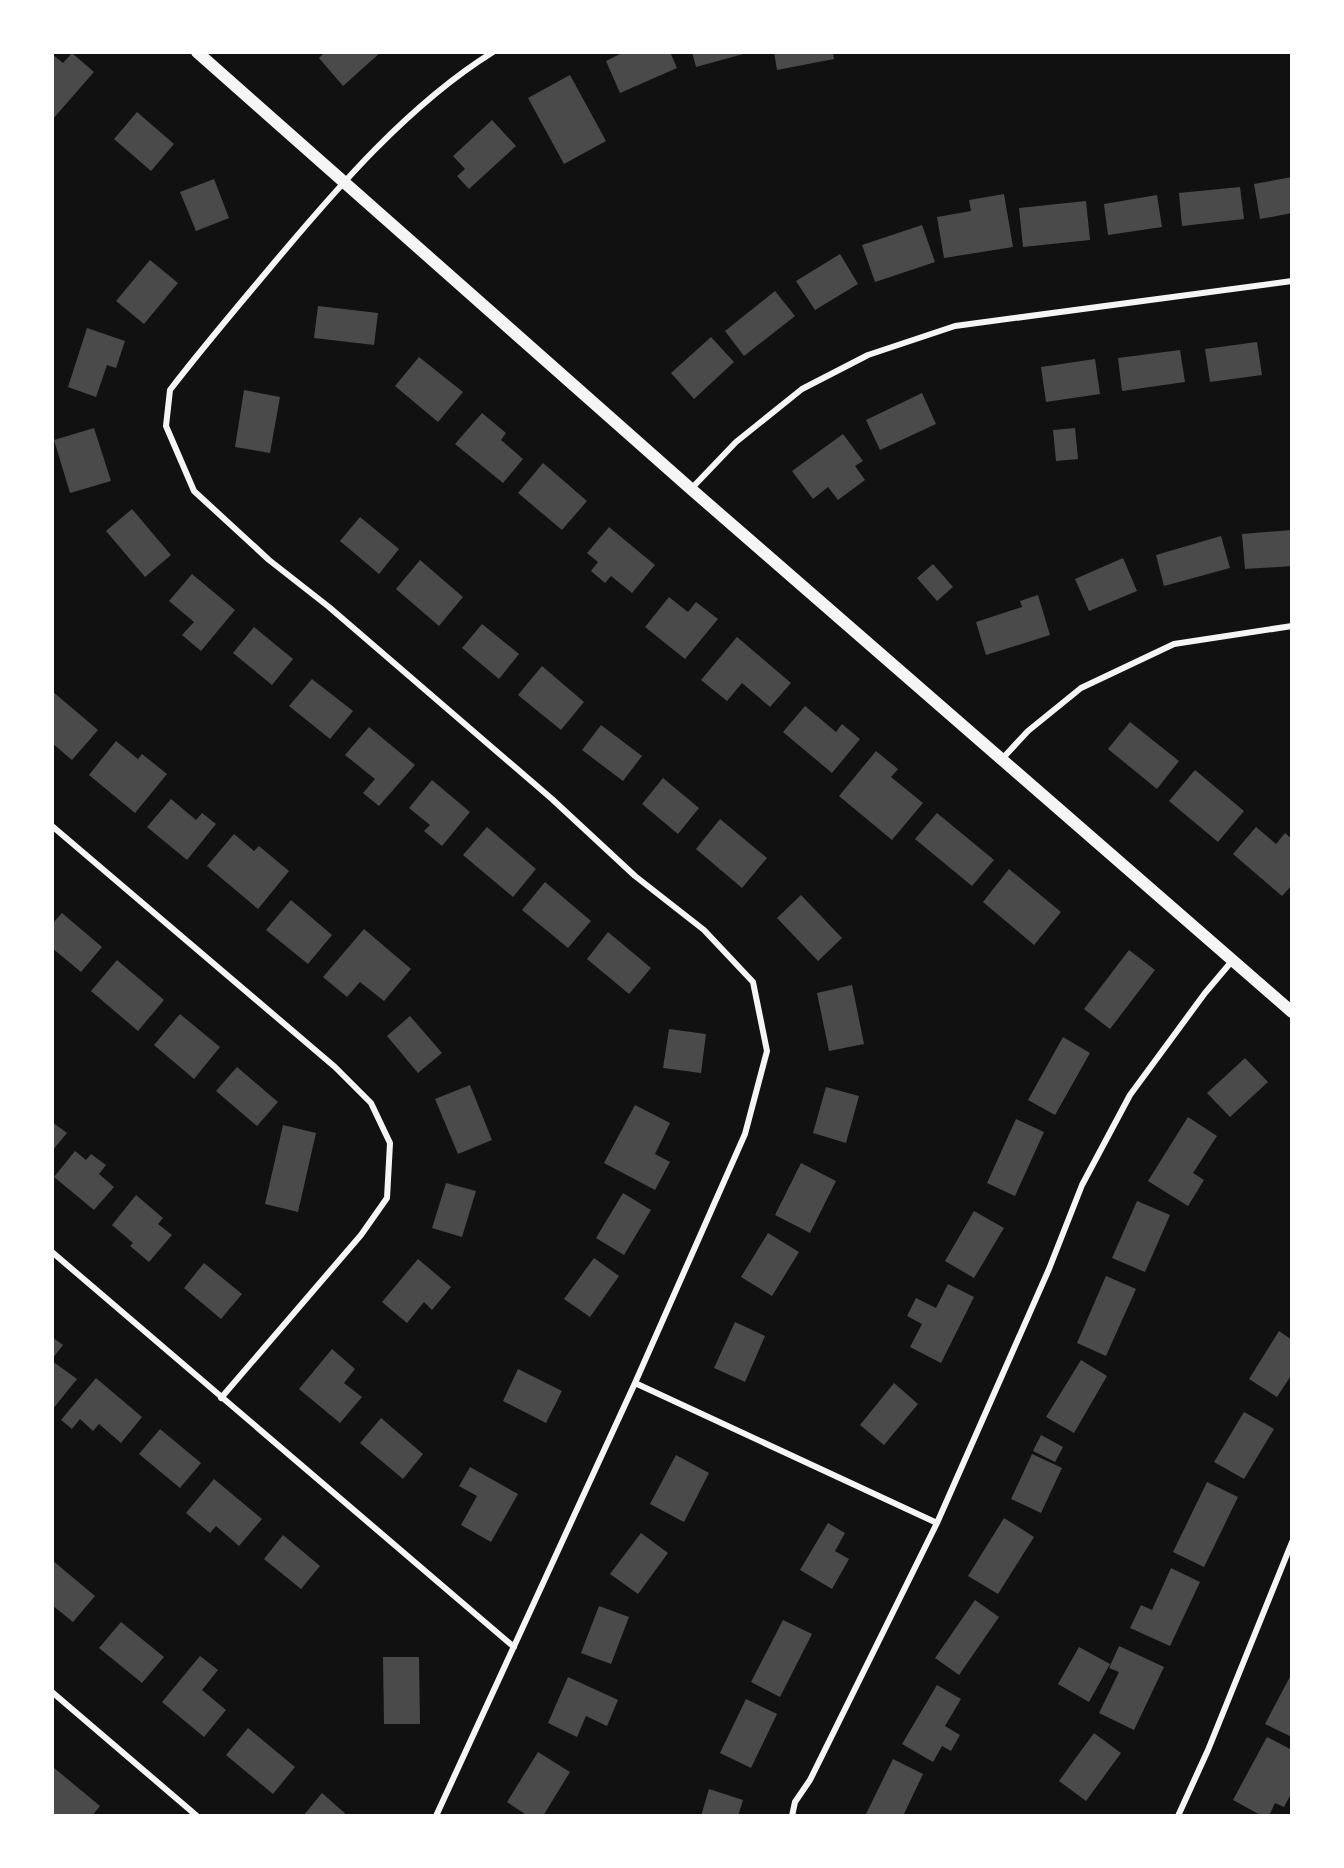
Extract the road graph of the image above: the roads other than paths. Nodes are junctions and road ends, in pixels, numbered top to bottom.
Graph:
1 (197, 52) edge
2 (493, 52) edge
3 (344, 180) junction
4 (1292, 280) edge
5 (691, 489) junction
6 (1292, 626) edge
7 (1002, 759) junction
8 (52, 826) edge
9 (1232, 961) junction
10 (1292, 1012) edge
11 (52, 1252) edge
12 (635, 1383) junction
13 (221, 1398) junction
14 (936, 1523) junction
15 (1292, 1542) edge
16 (514, 1647) junction
17 (52, 1692) edge
18 (197, 1815) edge
19 (436, 1815) edge
20 (792, 1815) edge
21 (1179, 1815) edge

1 - 3 main road
2 - 3 street
3 - 5 main road
3 - 12 street
4 - 5 street
5 - 7 main road
6 - 7 street
7 - 9 main road
8 - 13 street
9 - 10 main road
9 - 14 street
11 - 13 street
12 - 14 street
12 - 16 street
13 - 16 street
14 - 20 street
15 - 21 street
16 - 19 street
17 - 18 street

